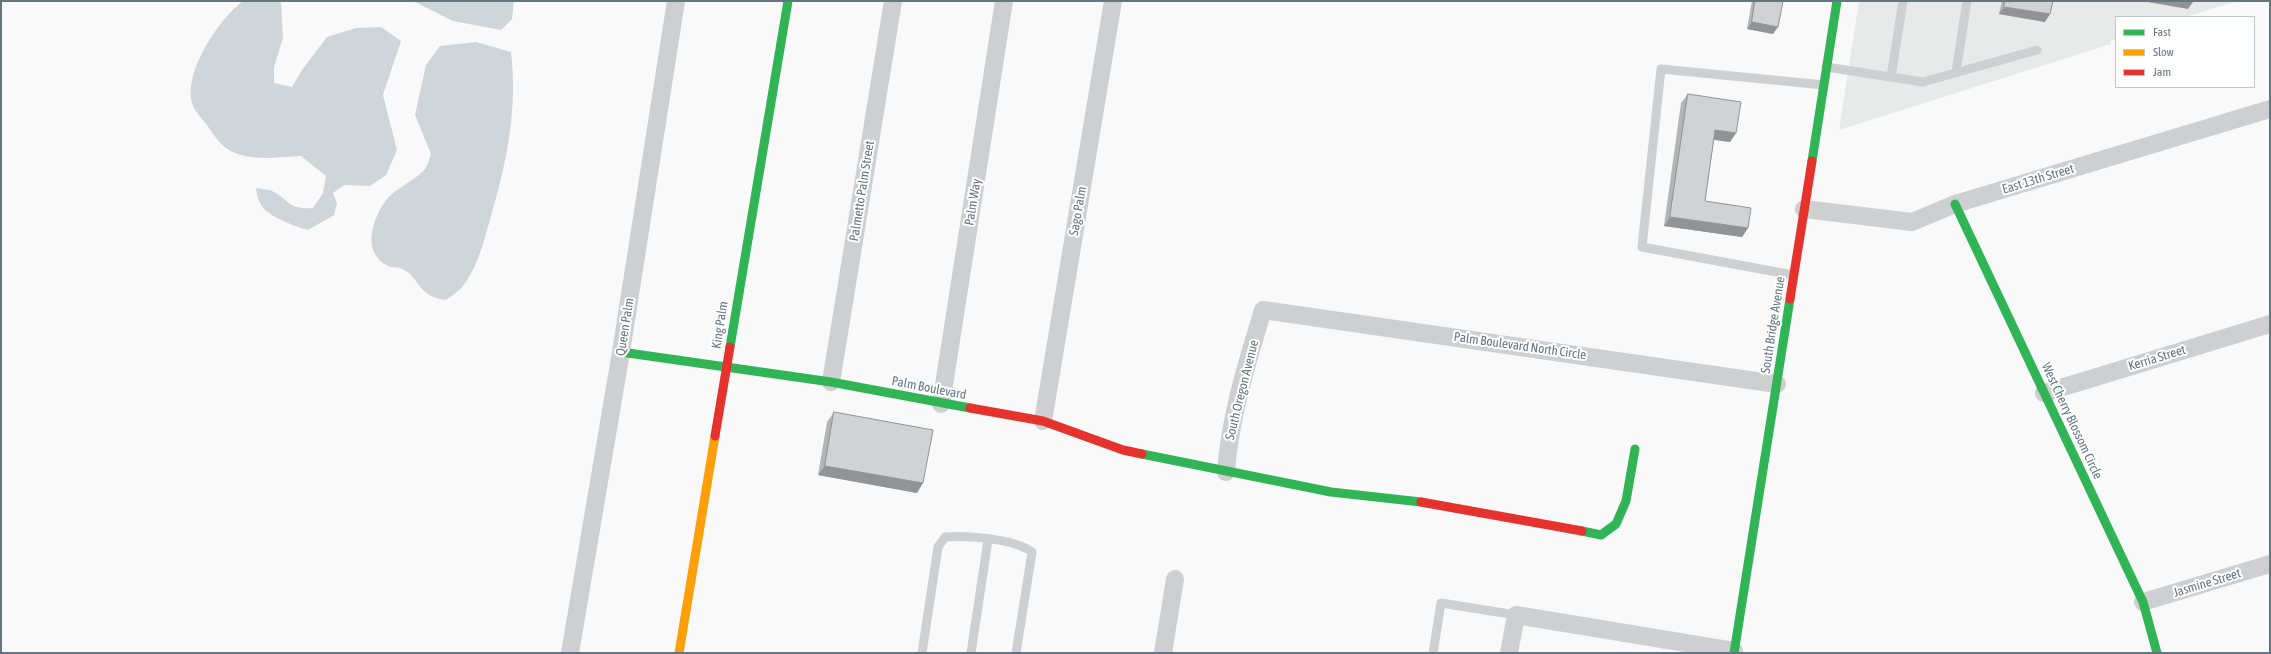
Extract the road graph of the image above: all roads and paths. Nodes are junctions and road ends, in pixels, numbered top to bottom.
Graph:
1 (676, 1) edge
2 (788, 1) edge
3 (893, 1) edge
4 (1004, 1) edge
5 (1113, 1) edge
6 (1837, 1) edge
7 (1903, 1) edge
8 (1967, 1) edge
9 (2037, 50) dead end
10 (1826, 68) junction
11 (1956, 72) junction
12 (1891, 77) junction
13 (1824, 85) junction
14 (2270, 109) edge
15 (1955, 204) junction
16 (1804, 209) junction
17 (1793, 275) junction
18 (1263, 310) joint
19 (2270, 324) edge
20 (621, 352) junction
21 (727, 367) junction
22 (830, 382) junction
23 (1777, 384) junction
24 (2044, 393) junction
25 (941, 404) junction
26 (1042, 421) junction
27 (1635, 449) dead end
28 (1226, 472) junction
29 (988, 540) junction
30 (2270, 564) edge
31 (1175, 579) dead end
32 (2143, 602) junction
33 (1516, 615) junction
34 (1734, 652) edge
35 (570, 653) edge
36 (679, 653) edge
37 (922, 653) edge
38 (971, 653) edge
39 (1016, 653) edge
40 (1163, 653) edge
41 (1433, 653) edge
42 (1509, 653) edge
43 (2157, 653) edge

1 - 20 street, Queen Palm
2 - 21 street, King Palm
3 - 22 street, Palmetto Palm Street
4 - 25 street, Palm Way
5 - 26 street, Sago Palm
6 - 10 street, South Bridge Avenue
7 - 12 lane
8 - 11 lane
9 - 11 lane
10 - 12 lane
10 - 13 street, South Bridge Avenue
11 - 12 lane
13 - 16 street, South Bridge Avenue
13 - 17 lane
14 - 15 street, East 13th Street
15 - 16 street, East 13th Street
15 - 24 street, West Cherry Blossom Circle
16 - 17 street, South Bridge Avenue
17 - 23 street, South Bridge Avenue
18 - 23 street, Palm Boulevard North Circle
18 - 28 street, South Oregon Avenue
19 - 24 street, Kerria Street
20 - 21 street, Palm Boulevard
20 - 35 street, Queen Palm
21 - 22 street, Palm Boulevard
21 - 36 street, King Palm
22 - 25 street, Palm Boulevard
23 - 34 street, South Bridge Avenue
24 - 32 street, West Cherry Blossom Circle
25 - 26 street, Palm Boulevard
26 - 28 street, Palm Boulevard
27 - 28 street
29 - 37 lane
29 - 38 lane
29 - 39 lane
30 - 32 street, Jasmine Street
31 - 40 street
32 - 43 street, West Cherry Blossom Circle
33 - 34 street
33 - 41 lane
33 - 42 street

